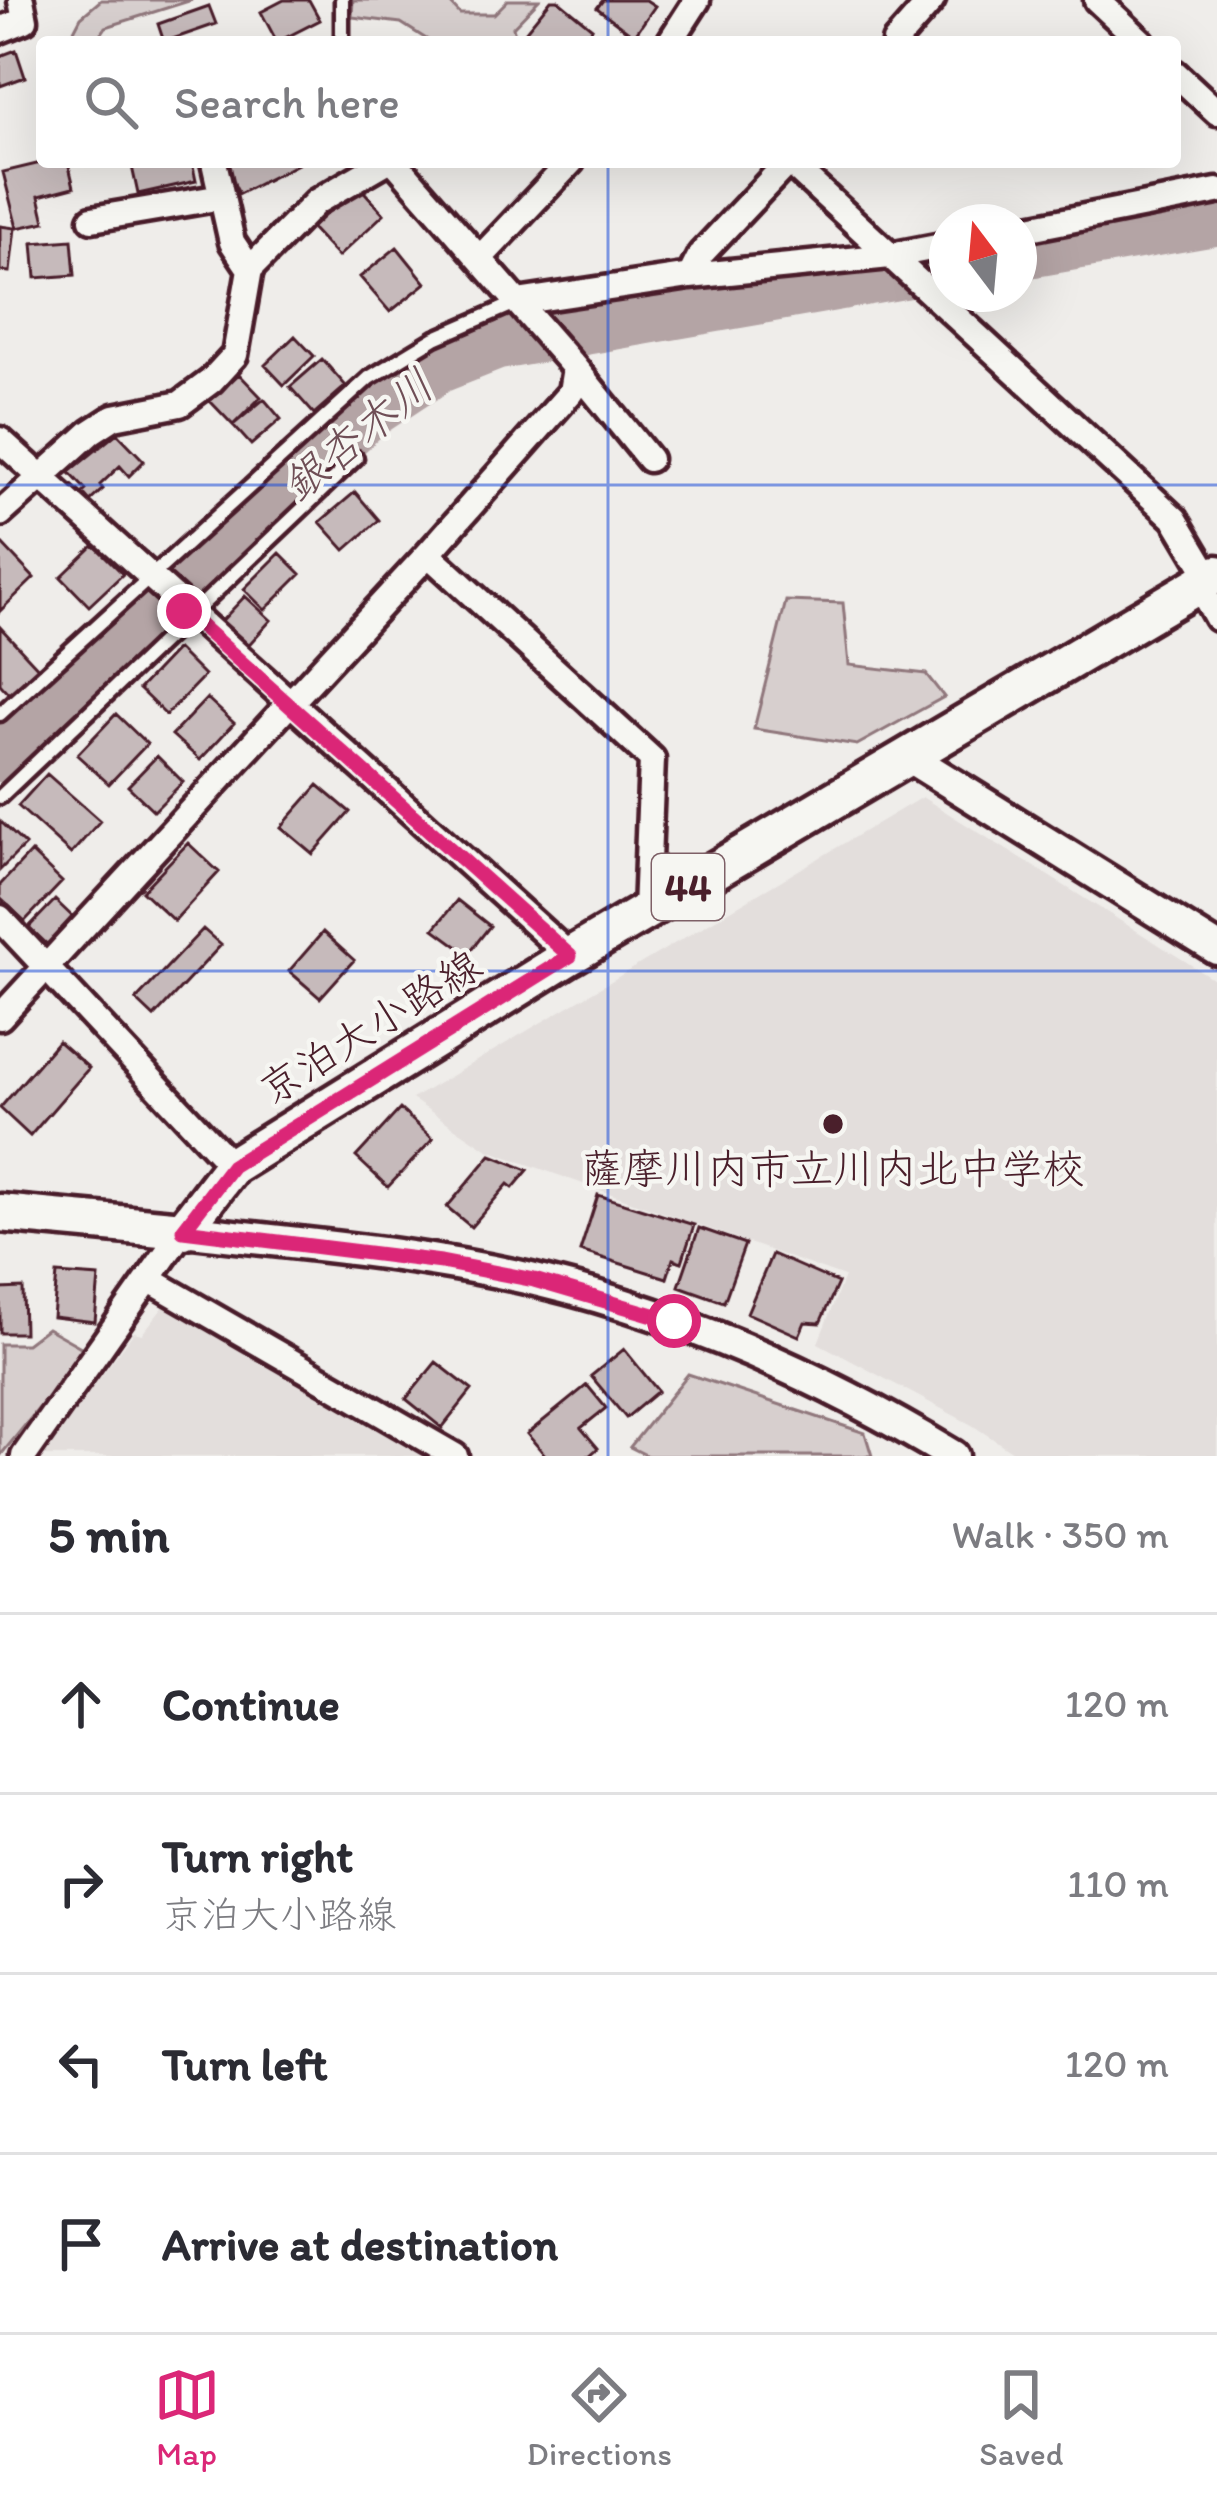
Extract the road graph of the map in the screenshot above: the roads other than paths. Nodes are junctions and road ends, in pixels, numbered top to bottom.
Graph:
1 (21, 0) edge
2 (342, 0) edge
3 (698, 0) edge
4 (932, 0) edge
5 (1097, 0) edge
6 (0, 30) edge
7 (342, 36) edge
8 (674, 36) edge
9 (900, 36) edge
10 (1136, 36) edge
11 (1181, 79) edge
12 (1217, 112) edge
13 (215, 168) edge
14 (376, 168) edge
15 (400, 168) edge
16 (565, 168) edge
17 (782, 168) edge
18 (794, 168) edge
19 (1217, 191) edge
20 (222, 197) junction
21 (92, 219) dead end
22 (1037, 226) edge
23 (929, 250) edge
24 (480, 258) junction
25 (895, 261) junction
26 (250, 269) junction
27 (690, 276) junction
28 (522, 307) junction
29 (568, 360) junction
30 (0, 440) edge
31 (356, 458) dead end
32 (649, 459) dead end
33 (42, 475) junction
34 (0, 514) edge
35 (428, 554) junction
36 (150, 578) junction
37 (1209, 579) edge
38 (188, 614) junction
39 (1217, 618) edge
40 (290, 705) junction
41 (0, 714) edge
42 (909, 757) junction
43 (0, 797) edge
44 (646, 911) junction
45 (0, 918) edge
46 (1217, 949) edge
47 (570, 956) junction
48 (45, 966) junction
49 (0, 1017) edge
50 (232, 1166) junction
51 (0, 1213) edge
52 (183, 1230) junction
53 (150, 1280) junction
54 (24, 1456) edge
55 (455, 1456) edge
56 (953, 1456) edge

1 - 6 street
2 - 7 lane
3 - 8 street
4 - 9 street
5 - 10 street
11 - 12 street
13 - 20 street
14 - 26 street
15 - 24 street
16 - 24 street
17 - 27 street
18 - 25 street
19 - 22 street
20 - 21 street
20 - 26 street
23 - 25 street
24 - 28 street
25 - 27 street
25 - 37 street
26 - 33 street
27 - 28 street
28 - 29 street
28 - 36 lane
29 - 32 street
29 - 35 street
30 - 33 street
31 - 38 lane
33 - 34 street
33 - 36 street
35 - 40 street
35 - 44 street
36 - 38 street
36 - 41 lane
37 - 39 street
37 - 42 main road, 京泊大小路線 / 44
38 - 40 street
38 - 43 lane
40 - 47 street
40 - 48 street
42 - 44 main road, 京泊大小路線 / 44
42 - 46 street
44 - 47 main road, 京泊大小路線 / 44
45 - 48 street
47 - 50 main road, 京泊大小路線 / 44
48 - 49 street
48 - 50 street
50 - 52 main road, 京泊大小路線 / 44
51 - 52 main road
52 - 53 street
52 - 56 street
53 - 54 street
53 - 55 street

